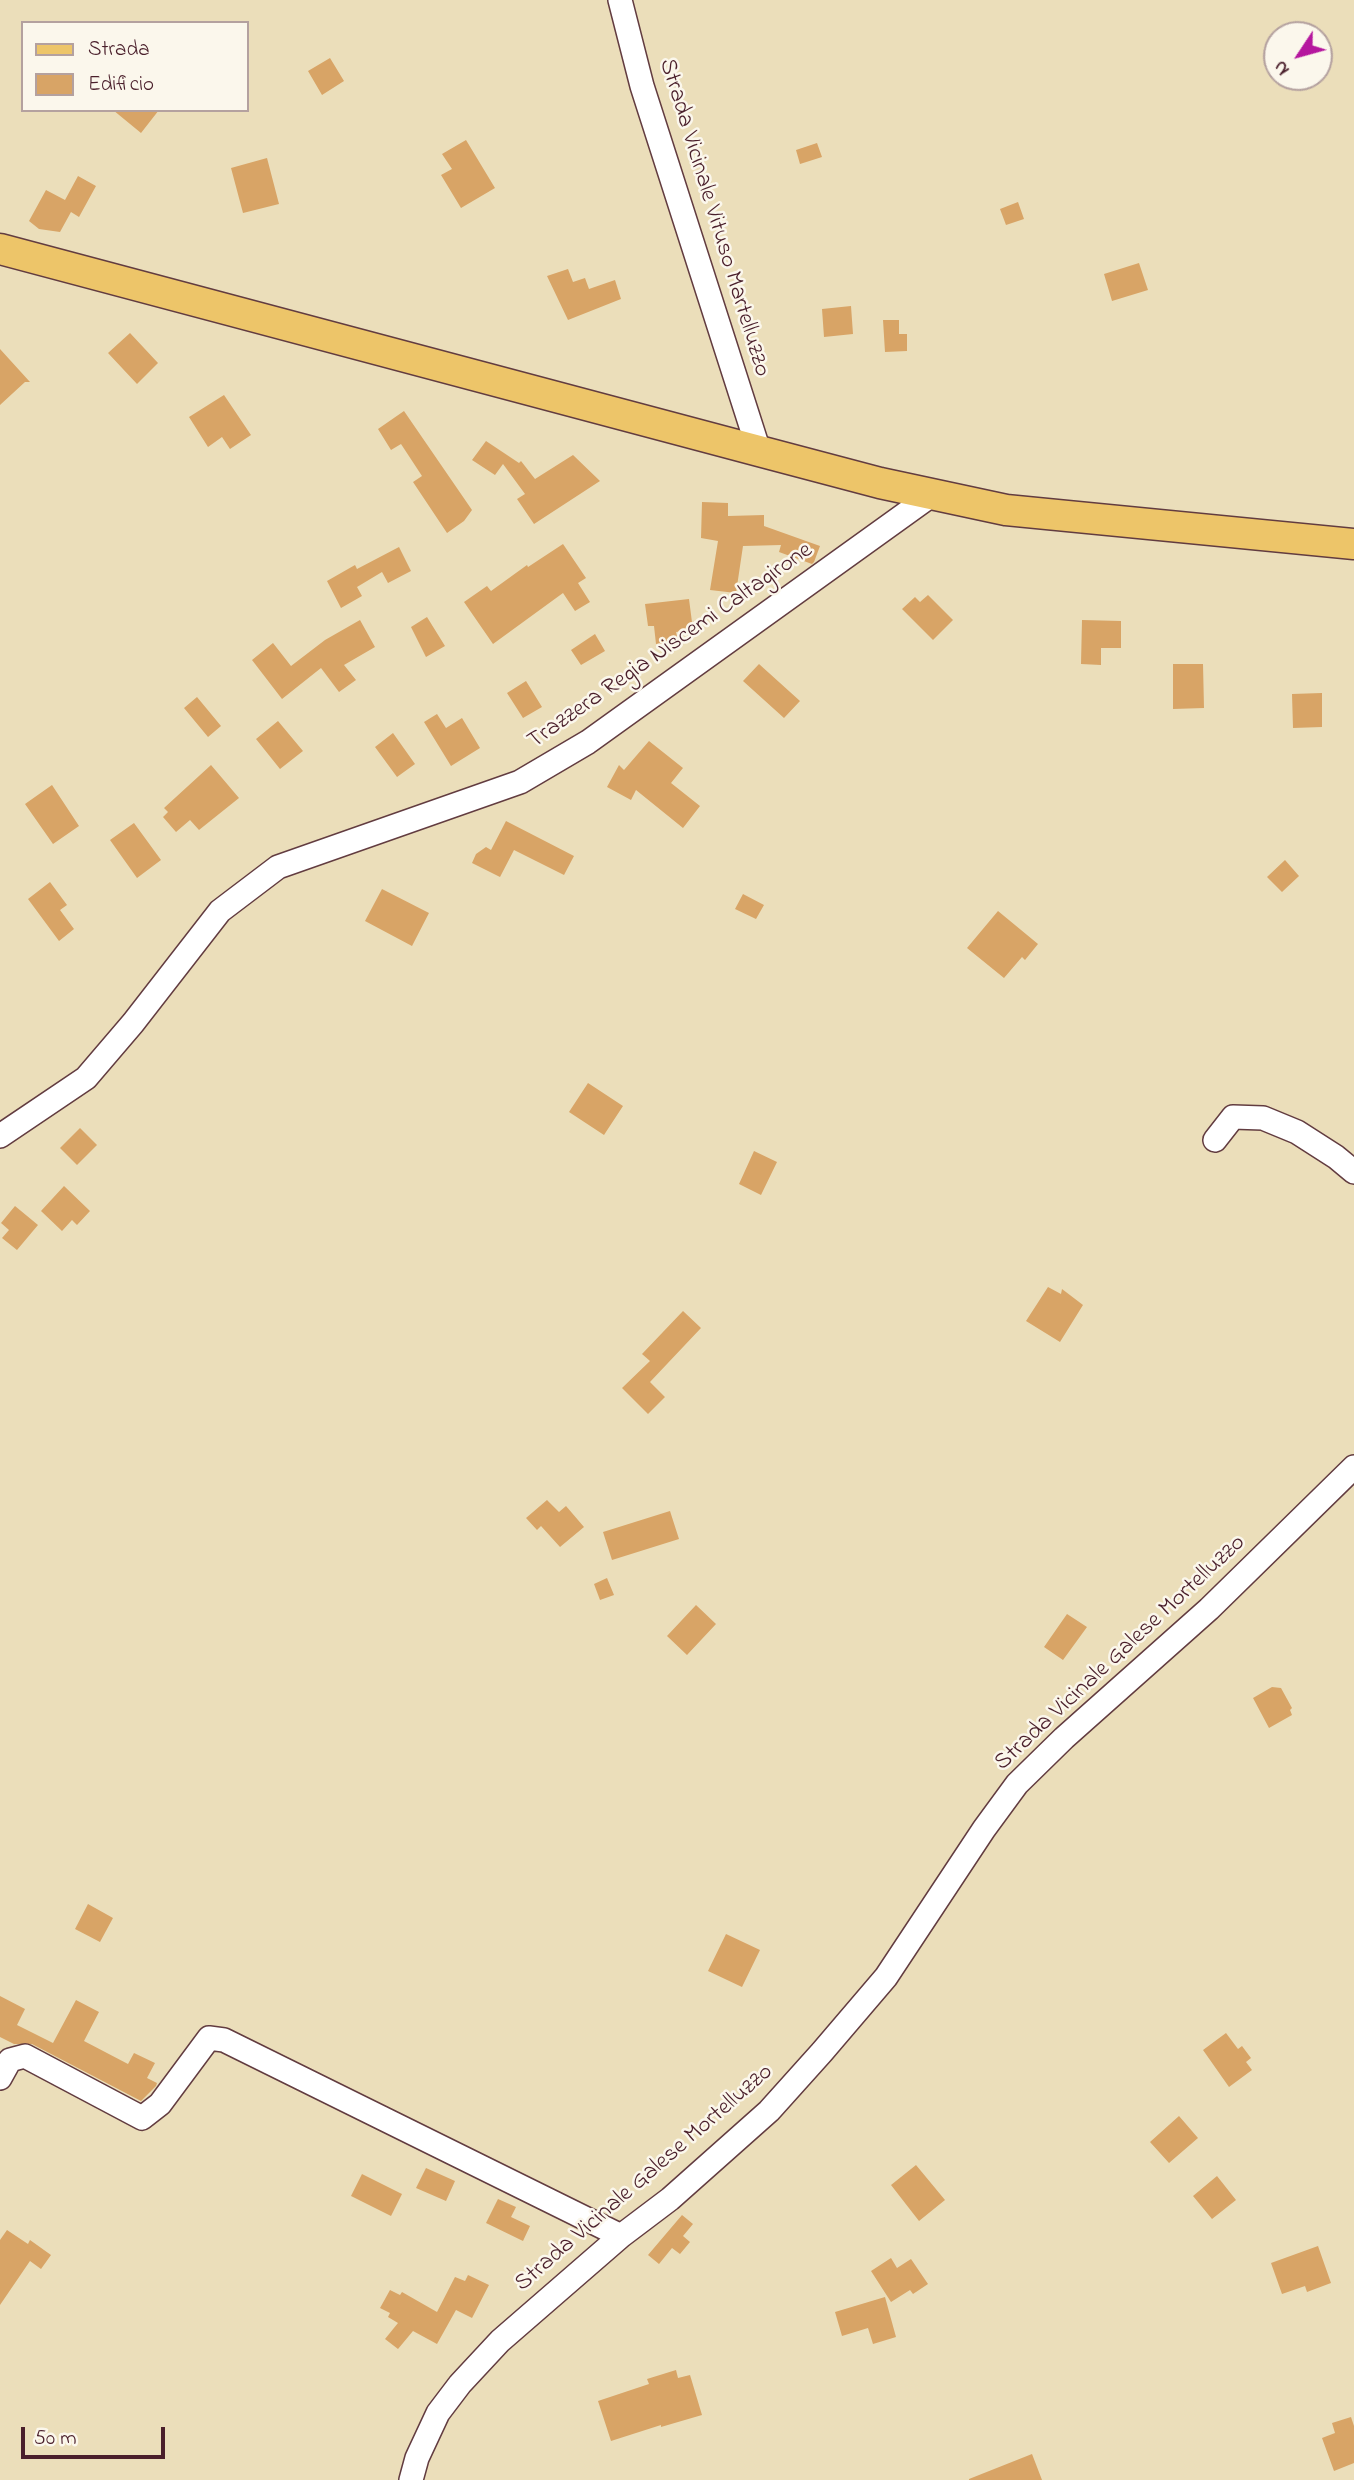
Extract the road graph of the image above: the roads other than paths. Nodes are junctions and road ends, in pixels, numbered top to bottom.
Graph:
1 (620, 0) edge
2 (0, 248) edge
3 (759, 451) junction
4 (933, 494) junction
5 (1354, 544) edge
6 (0, 1136) edge
7 (1215, 1140) dead end
8 (1354, 1172) edge
9 (1354, 1466) edge
10 (0, 2078) edge
11 (621, 2236) junction
12 (411, 2480) edge

1 - 3 street, Strada Vicinale Vituso Martelluzzo
2 - 3 main road
3 - 4 main road
4 - 5 main road
4 - 6 street, Trazzera Regia Niscemi Caltagirone
7 - 8 street
9 - 11 street, Strada Vicinale Galese Mortelluzzo
10 - 11 street
11 - 12 street, Strada Vicinale Galese Mortelluzzo

